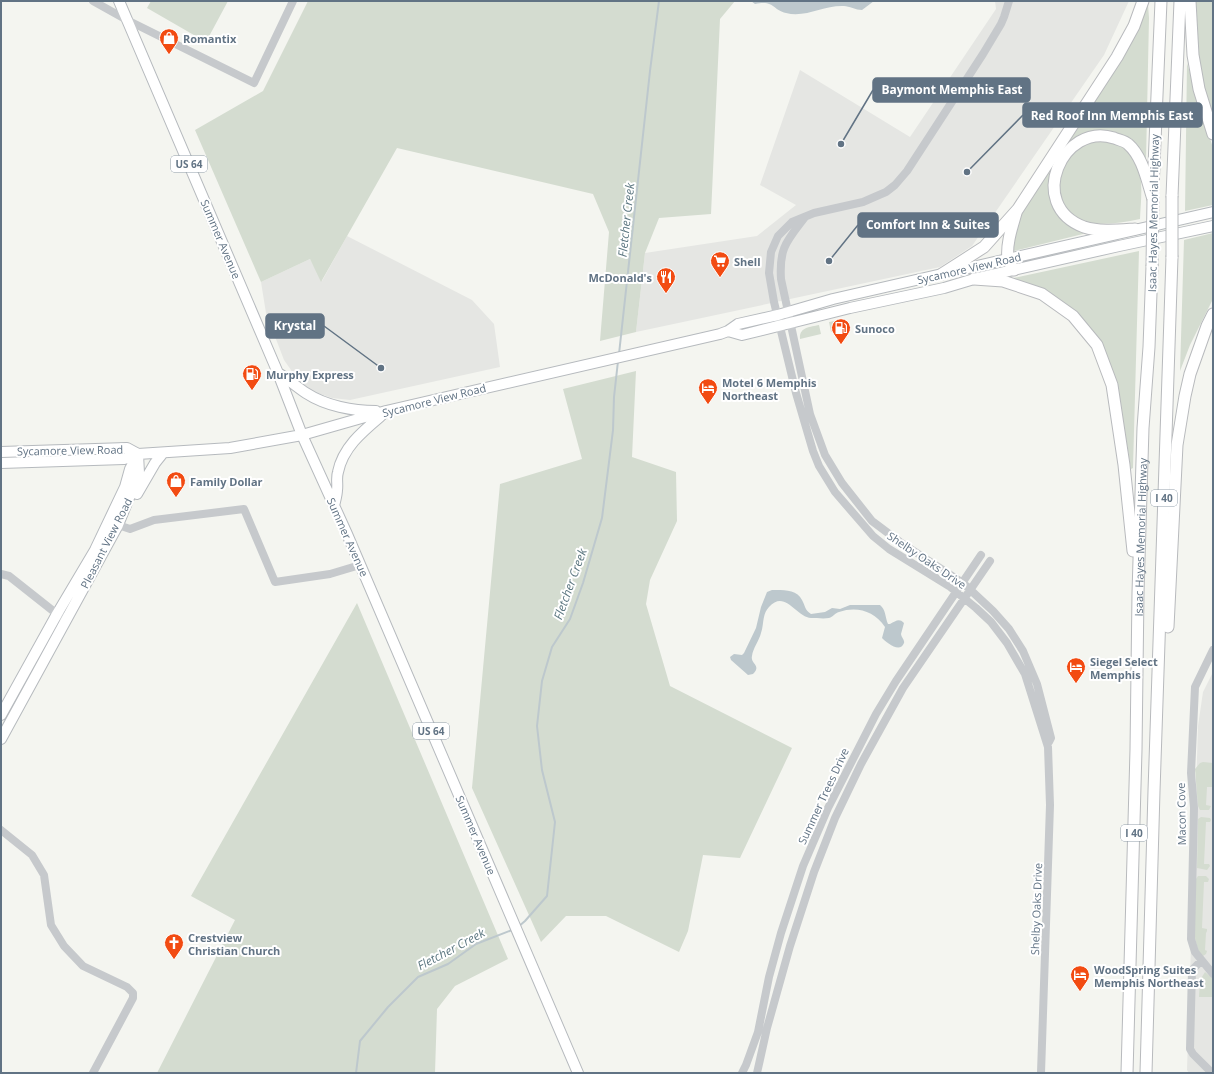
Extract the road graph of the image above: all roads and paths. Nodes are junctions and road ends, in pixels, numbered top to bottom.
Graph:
1 (93, 1) edge
2 (119, 1) edge
3 (294, 1) edge
4 (1009, 1) edge
5 (1143, 1) edge
6 (1161, 1) edge
7 (1180, 1) edge
8 (1190, 1) edge
9 (127, 20) junction
10 (1213, 134) edge
11 (1153, 199) junction
12 (1018, 209) junction
13 (1213, 212) edge
14 (805, 217) junction
15 (1213, 226) edge
16 (1135, 229) junction
17 (1008, 259) junction
18 (1014, 270) junction
19 (942, 274) junction
20 (974, 279) junction
21 (788, 311) junction
22 (1213, 314) edge
23 (778, 315) junction
24 (785, 324) junction
25 (728, 331) junction
26 (278, 373) junction
27 (386, 411) junction
28 (302, 435) junction
29 (1, 452) edge
30 (163, 453) junction
31 (138, 454) junction
32 (1, 463) edge
33 (334, 506) junction
34 (124, 512) junction
35 (118, 525) junction
36 (981, 555) dead end
37 (990, 561) dead end
38 (360, 565) junction
39 (1, 574) edge
40 (963, 583) junction
41 (971, 589) junction
42 (956, 592) junction
43 (1138, 593) junction
44 (965, 599) junction
45 (57, 614) junction
46 (67, 619) junction
47 (1213, 650) edge
48 (2, 713) edge
49 (13, 717) junction
50 (1, 739) edge
51 (1156, 739) junction
52 (1048, 746) junction
53 (1, 830) edge
54 (1201, 961) junction
55 (1213, 974) edge
56 (766, 993) junction
57 (776, 995) junction
58 (92, 1073) edge
59 (578, 1073) edge
60 (742, 1073) edge
61 (757, 1073) edge
62 (1041, 1073) edge
63 (1127, 1073) edge
64 (1146, 1073) edge
65 (1212, 1073) edge

1 - 9 street
2 - 9 main road, Summer Avenue / US 64
3 - 9 street
4 - 14 street, Shelby Oaks Drive
5 - 12 highway
6 - 11 highway, Isaac Hayes Memorial Highway / I 40
7 - 51 highway, Isaac Hayes Memorial Highway / I 40, bridge
8 - 10 highway
9 - 26 main road, Summer Avenue / US 64
11 - 16 highway
11 - 43 highway, Isaac Hayes Memorial Highway / I 40, bridge
12 - 17 highway
12 - 19 highway
13 - 16 main road, Sycamore View Road
14 - 21 street, Shelby Oaks Drive
14 - 23 street, Shelby Oaks Drive
15 - 18 main road, Sycamore View Road
16 - 17 main road, Sycamore View Road
17 - 18 highway
17 - 19 main road, Sycamore View Road
18 - 20 main road, Sycamore View Road
19 - 21 main road, Sycamore View Road
20 - 24 main road, Sycamore View Road
20 - 43 highway
21 - 23 main road, Sycamore View Road
21 - 24 street, Shelby Oaks Drive
22 - 51 highway
23 - 24 street, Shelby Oaks Drive
23 - 25 main road, Sycamore View Road
24 - 25 main road, Sycamore View Road
24 - 40 street, Shelby Oaks Drive
24 - 42 street, Shelby Oaks Drive
25 - 27 main road, Sycamore View Road
26 - 27 main road
26 - 28 main road, Summer Avenue / US 64
27 - 28 main road, Sycamore View Road
27 - 33 main road
28 - 30 main road, Sycamore View Road
28 - 33 main road, Summer Avenue / US 64
29 - 31 main road, Sycamore View Road
30 - 31 main road, Sycamore View Road
30 - 34 main road
31 - 32 main road, Sycamore View Road
31 - 34 main road, Pleasant View Road
31 - 45 main road, Pleasant View Road
33 - 38 main road, Summer Avenue / US 64
34 - 35 main road, Pleasant View Road
35 - 38 street
35 - 46 main road, Pleasant View Road
36 - 40 street, Summer Trees Drive
37 - 41 street, Summer Trees Drive
38 - 59 main road, Summer Avenue / US 64
39 - 45 street
40 - 41 street, Shelby Oaks Drive
40 - 42 street, Summer Trees Drive
41 - 44 street, Summer Trees Drive
41 - 52 street, Shelby Oaks Drive
42 - 44 street, Shelby Oaks Drive
42 - 56 street, Summer Trees Drive
43 - 63 highway, Isaac Hayes Memorial Highway / I 40
44 - 52 street, Shelby Oaks Drive
44 - 57 street, Summer Trees Drive
45 - 46 street
45 - 48 main road, Pleasant View Road
46 - 49 main road, Pleasant View Road
47 - 54 street, Macon Cove
48 - 49 main road
49 - 50 main road, Pleasant View Road
51 - 64 highway, Isaac Hayes Memorial Highway / I 40
52 - 62 street, Shelby Oaks Drive
53 - 58 street
54 - 55 street, Macon Cove
54 - 65 street
56 - 57 street
56 - 60 street, Summer Trees Drive
57 - 61 street, Summer Trees Drive

